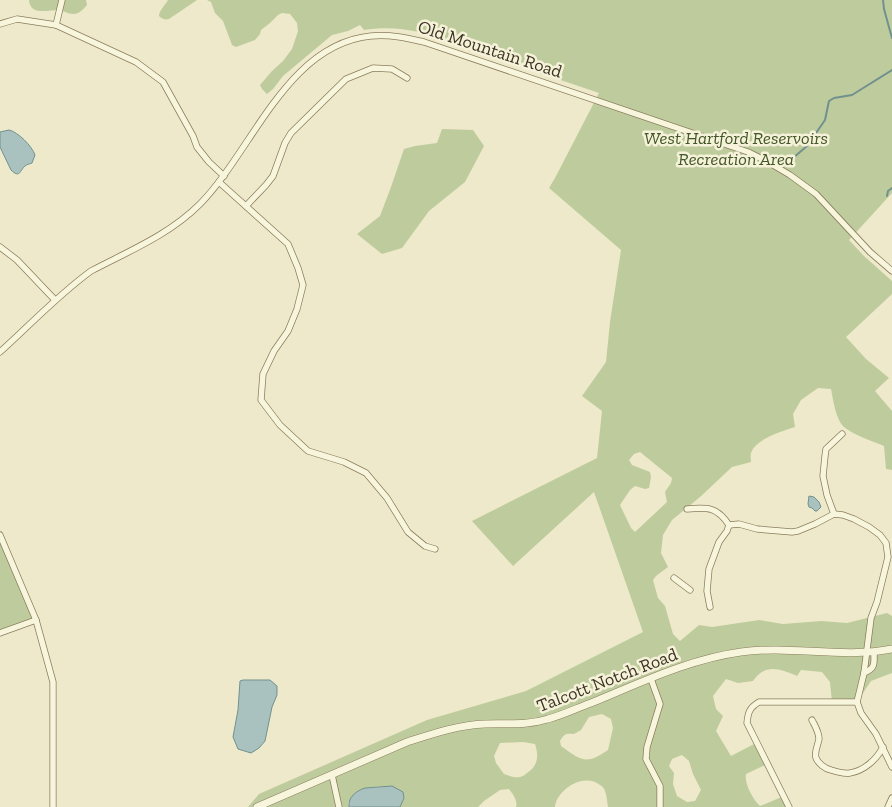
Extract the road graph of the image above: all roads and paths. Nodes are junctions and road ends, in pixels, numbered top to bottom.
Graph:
1 (62, 0) edge
2 (0, 24) edge
3 (56, 25) junction
4 (407, 78) dead end
5 (224, 176) junction
6 (219, 182) junction
7 (246, 206) junction
8 (0, 247) edge
9 (892, 271) edge
10 (56, 300) junction
11 (0, 352) edge
12 (842, 434) dead end
13 (687, 509) dead end
14 (834, 514) junction
15 (729, 525) junction
16 (0, 535) edge
17 (435, 549) dead end
18 (674, 578) dead end
19 (690, 590) dead end
20 (710, 607) dead end
21 (36, 620) junction
22 (0, 633) edge
23 (892, 649) edge
24 (871, 652) junction
25 (651, 679) junction
26 (857, 702) junction
27 (812, 720) dead end
28 (883, 747) junction
29 (889, 758) junction
30 (874, 759) junction
31 (892, 767) edge
32 (332, 775) junction
33 (892, 798) edge
34 (53, 807) edge
35 (257, 807) edge
36 (339, 807) edge
37 (660, 807) edge
38 (789, 807) edge
39 (888, 807) edge

1 - 3 street
2 - 3 street
3 - 5 street
4 - 7 street
5 - 6 street, Old Mountain Road
5 - 9 street, Old Mountain Road
6 - 7 street
6 - 10 street, Old Mountain Road
7 - 17 street
8 - 10 street
10 - 11 street, Old Mountain Road
12 - 14 street
13 - 15 street
14 - 15 street
14 - 24 street
15 - 20 street
16 - 21 street
18 - 19 street
21 - 22 street
21 - 34 street
23 - 24 street, Talcott Notch Road
24 - 25 street, Talcott Notch Road
24 - 26 street
25 - 32 street, Talcott Notch Road
25 - 37 street
26 - 28 street
26 - 38 street
27 - 30 street
28 - 29 street
28 - 30 street
29 - 30 street
29 - 31 street
32 - 35 street, Talcott Notch Road
32 - 36 street
33 - 39 street

